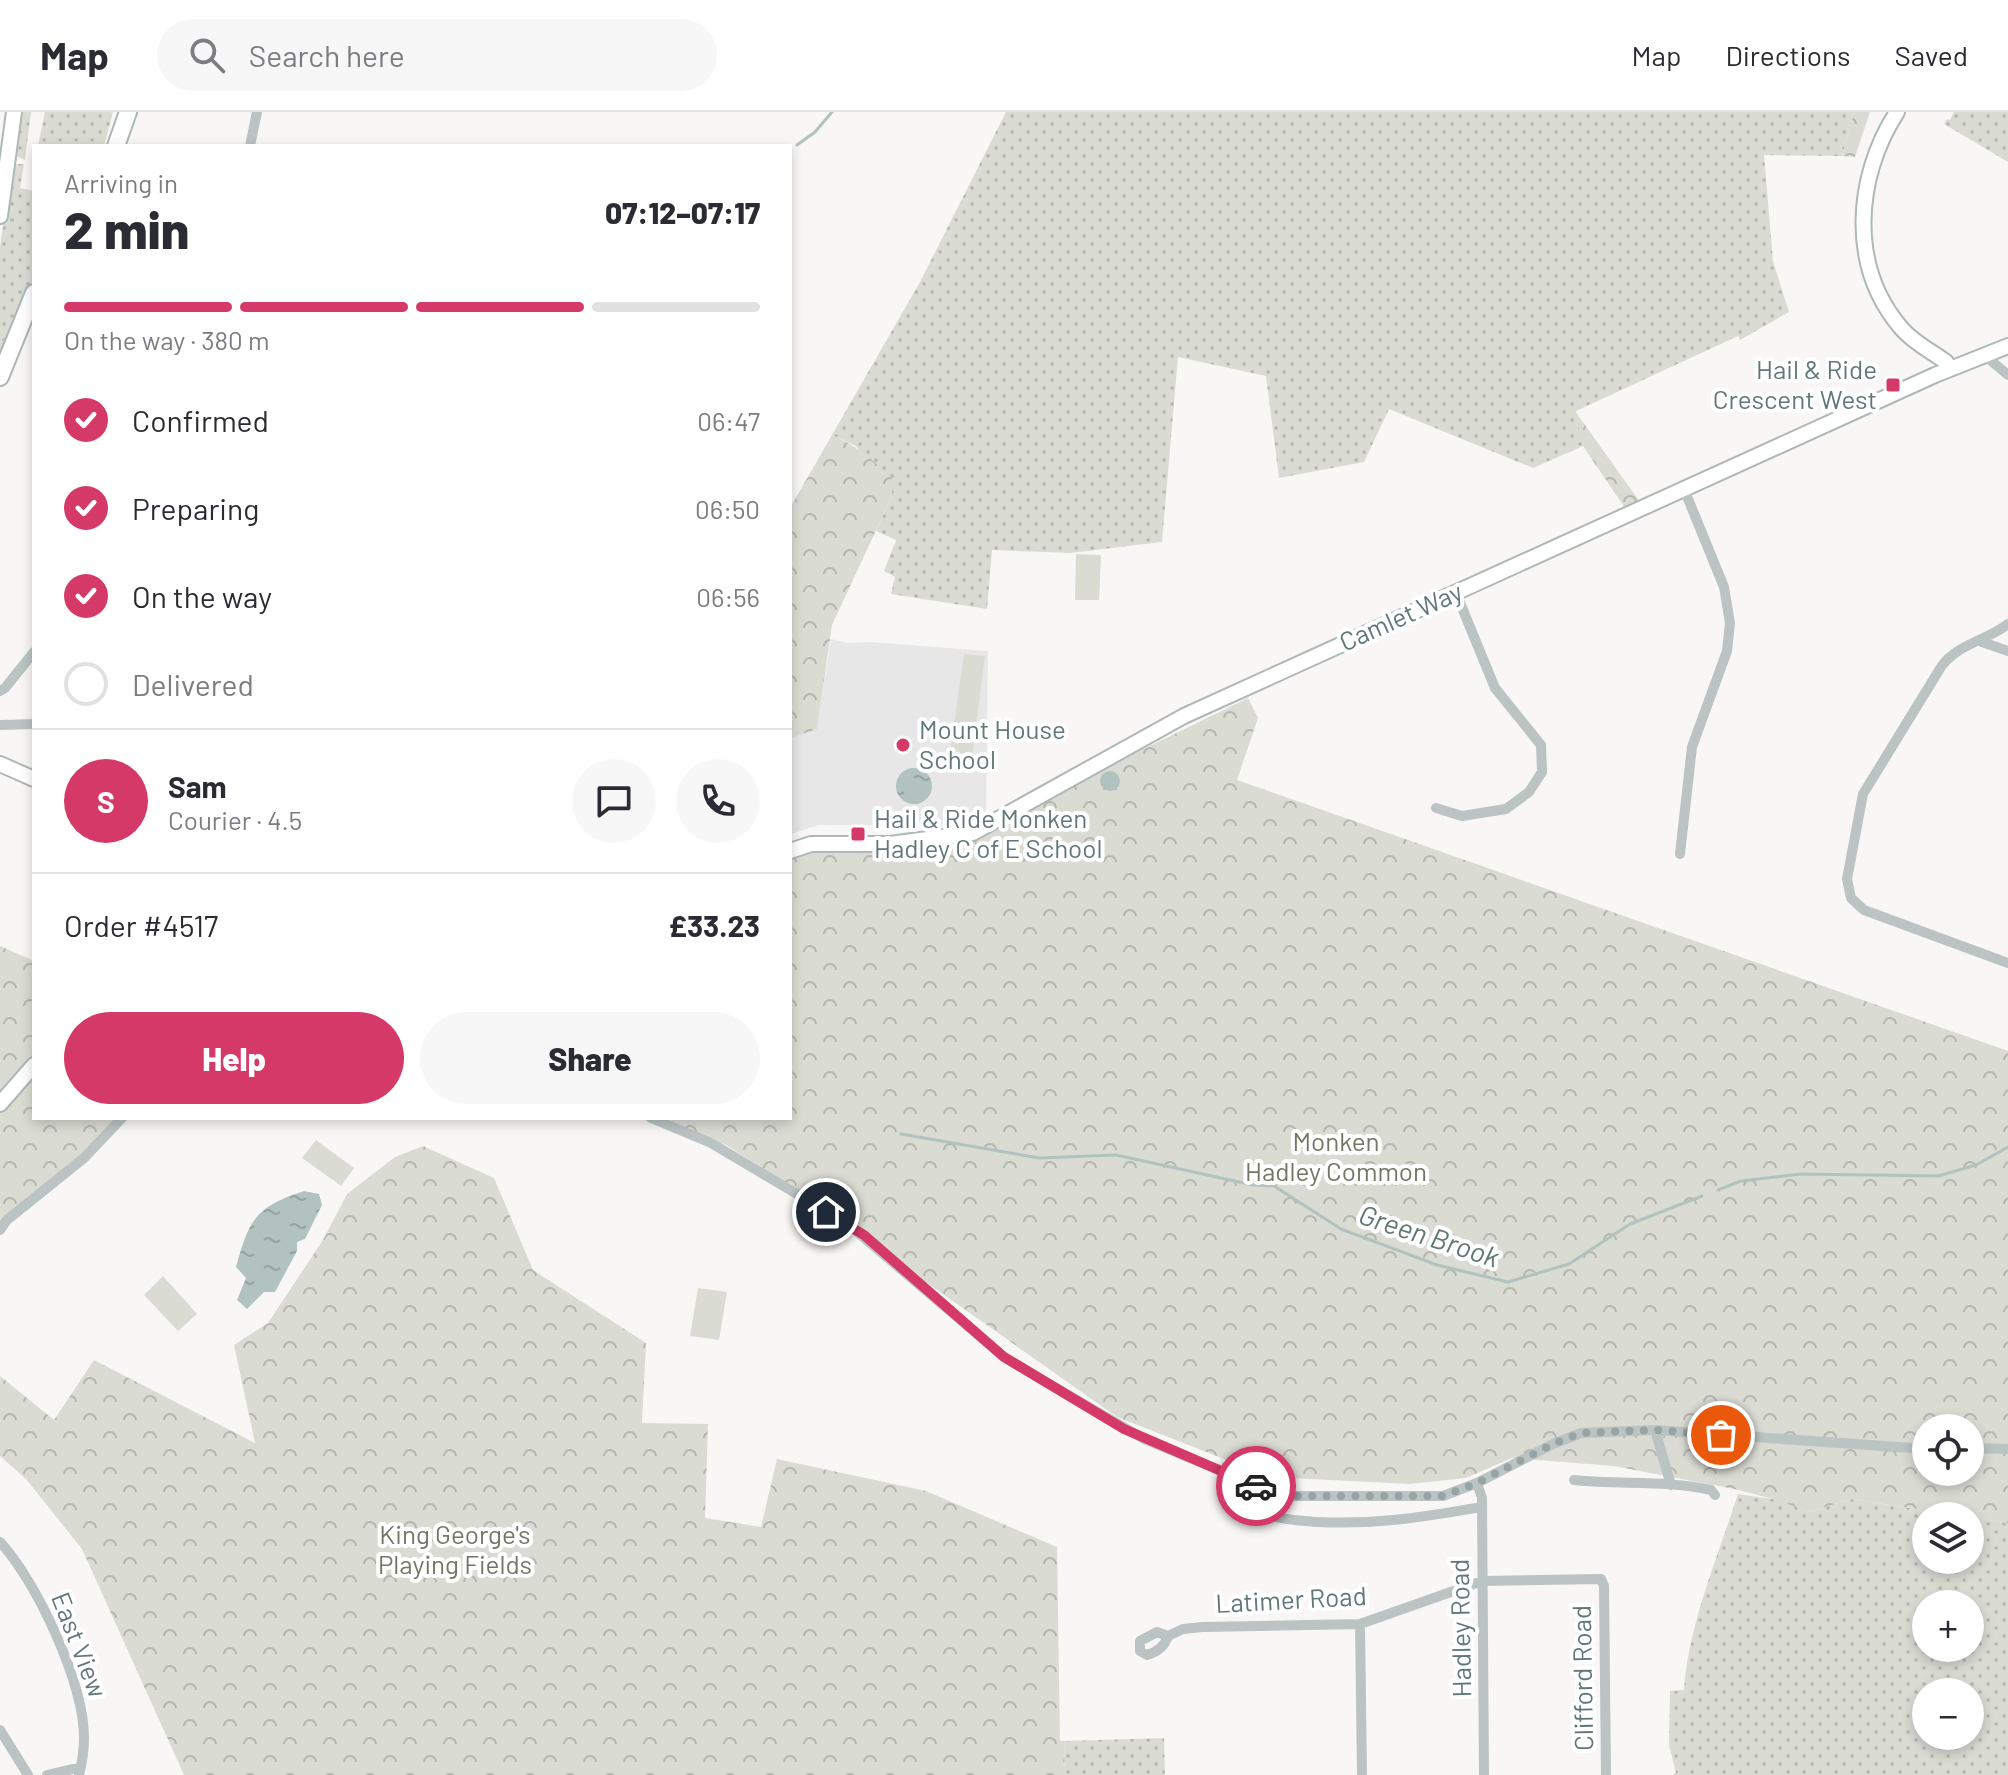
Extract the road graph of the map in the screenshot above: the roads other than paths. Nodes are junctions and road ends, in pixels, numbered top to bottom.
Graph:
1 (14, 112) edge
2 (128, 112) edge
3 (257, 112) edge
4 (1897, 112) edge
5 (117, 144) edge
6 (250, 144) edge
7 (0, 216) edge
8 (32, 298) edge
9 (2008, 346) edge
10 (1984, 355) junction
11 (1949, 368) junction
12 (2008, 375) edge
13 (0, 377) edge
14 (1684, 489) junction
15 (1456, 593) junction
16 (2008, 624) edge
17 (1979, 641) junction
18 (2008, 651) edge
19 (32, 654) edge
20 (0, 691) edge
21 (32, 724) edge
22 (0, 725) edge
23 (0, 764) edge
24 (32, 778) edge
25 (1436, 808) dead end
26 (792, 850) edge
27 (1680, 854) dead end
28 (2008, 963) edge
29 (32, 1067) edge
30 (0, 1104) edge
31 (120, 1120) edge
32 (655, 1120) edge
33 (0, 1230) edge
34 (1655, 1430) junction
35 (1912, 1448) edge
36 (1984, 1448) edge
37 (2008, 1449) edge
38 (1574, 1480) dead end
39 (1477, 1483) junction
40 (1250, 1484) junction
41 (1671, 1485) junction
42 (1715, 1495) dead end
43 (1482, 1507) junction
44 (0, 1542) edge
45 (1482, 1581) junction
46 (1603, 1581) joint
47 (1360, 1624) junction
48 (1168, 1636) dead end
49 (0, 1730) edge
50 (80, 1771) edge
51 (28, 1775) edge
52 (47, 1775) edge
53 (1362, 1775) edge
54 (1484, 1775) edge
55 (1606, 1775) edge

1 - 7 street
2 - 5 main road
3 - 6 street
4 - 11 street
8 - 13 main road
9 - 10 street, Camlet Way
10 - 11 street, Camlet Way
10 - 12 street
11 - 14 street, Camlet Way
14 - 15 street, Camlet Way
14 - 27 street
15 - 25 street
15 - 26 street, Camlet Way
16 - 17 street
17 - 18 street
17 - 28 street
19 - 20 street
21 - 22 street
23 - 24 street
29 - 30 street
31 - 33 street
32 - 40 street
34 - 35 street
34 - 39 street
34 - 41 street
36 - 37 street
38 - 41 street
39 - 40 street
39 - 43 street, Hadley Road
40 - 43 street
41 - 42 street
43 - 45 street, Hadley Road
44 - 50 street, East View
45 - 46 street, Latimer Road
45 - 47 street, Latimer Road
45 - 54 street, Hadley Road
46 - 55 street, Clifford Road
47 - 48 street, Latimer Road
47 - 53 street
49 - 51 street
50 - 52 street

